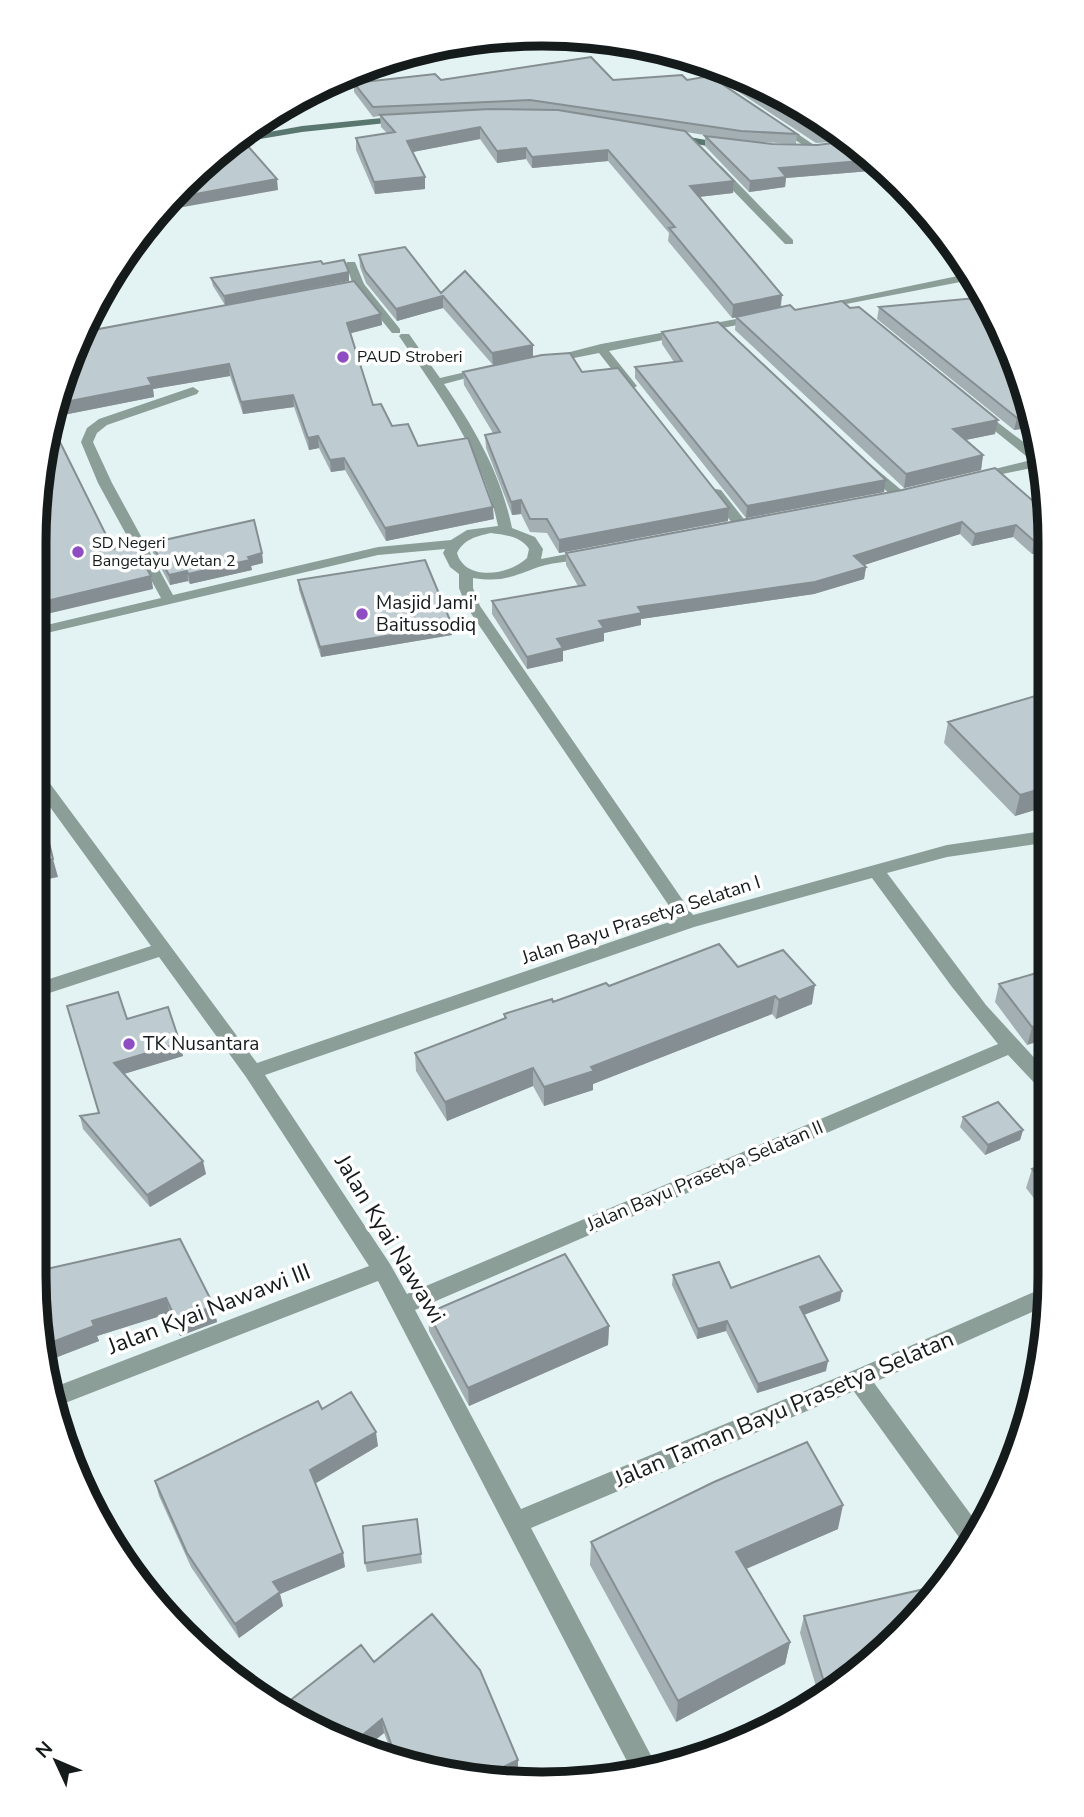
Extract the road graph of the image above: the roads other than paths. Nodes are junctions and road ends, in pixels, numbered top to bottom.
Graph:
1 (696, 70) edge
2 (731, 93) edge
3 (764, 115) edge
4 (409, 118) edge
5 (658, 134) edge
6 (254, 138) edge
7 (690, 140) junction
8 (740, 148) edge
9 (823, 150) joint
10 (797, 151) edge
11 (789, 242) dead end
12 (351, 264) dead end
13 (963, 279) edge
14 (359, 285) junction
15 (346, 288) edge
16 (806, 309) edge
17 (769, 316) edge
18 (719, 325) junction
19 (729, 335) edge
20 (601, 348) junction
21 (538, 361) edge
22 (499, 369) edge
23 (436, 382) junction
24 (193, 391) dead end
25 (643, 400) edge
26 (968, 402) edge
27 (1030, 454) edge
28 (860, 458) edge
29 (1032, 464) edge
30 (964, 481) edge
31 (709, 484) edge
32 (900, 496) edge
33 (742, 526) edge
34 (506, 530) junction
35 (453, 544) junction
36 (597, 552) edge
37 (531, 565) junction
38 (466, 573) junction
39 (169, 600) junction
40 (46, 629) edge
41 (46, 791) edge
42 (1038, 838) edge
43 (876, 871) junction
44 (689, 922) junction
45 (163, 950) junction
46 (46, 987) edge
47 (1009, 1047) junction
48 (253, 1072) junction
49 (1038, 1075) edge
50 (383, 1270) junction
51 (1037, 1300) edge
52 (402, 1306) junction
53 (859, 1379) junction
54 (60, 1395) edge
55 (517, 1522) junction
56 (968, 1530) edge
57 (642, 1761) edge

1 - 2 street
3 - 9 street
4 - 6 street
5 - 7 street
7 - 8 street
7 - 11 street
9 - 10 street
12 - 14 street
13 - 16 street
14 - 15 street
14 - 23 street
17 - 18 street
18 - 19 street
18 - 20 street
20 - 21 street
20 - 25 street
22 - 23 street
23 - 34 street
24 - 39 street
26 - 27 street
28 - 32 street
29 - 30 street
31 - 33 street
34 - 35 street
34 - 37 street
35 - 38 street
35 - 39 street
36 - 37 street
37 - 38 street
38 - 44 street
39 - 40 street
41 - 45 street, Jalan Kyai Nawawi
42 - 43 street, Jalan Bayu Prasetya Selatan I
43 - 44 street, Jalan Bayu Prasetya Selatan I
43 - 47 street
44 - 48 street, Jalan Bayu Prasetya Selatan I
45 - 46 street
45 - 48 street, Jalan Kyai Nawawi
47 - 49 street
47 - 52 street, Jalan Bayu Prasetya Selatan II
48 - 50 street, Jalan Kyai Nawawi
50 - 52 street, Jalan Kyai Nawawi
50 - 54 street, Jalan Kyai Nawawi III
51 - 53 street, Jalan Taman Bayu Prasetya Selatan
52 - 55 street, Jalan Kyai Nawawi
53 - 55 street, Jalan Taman Bayu Prasetya Selatan
53 - 56 street
55 - 57 street, Jalan Kyai Nawawi

